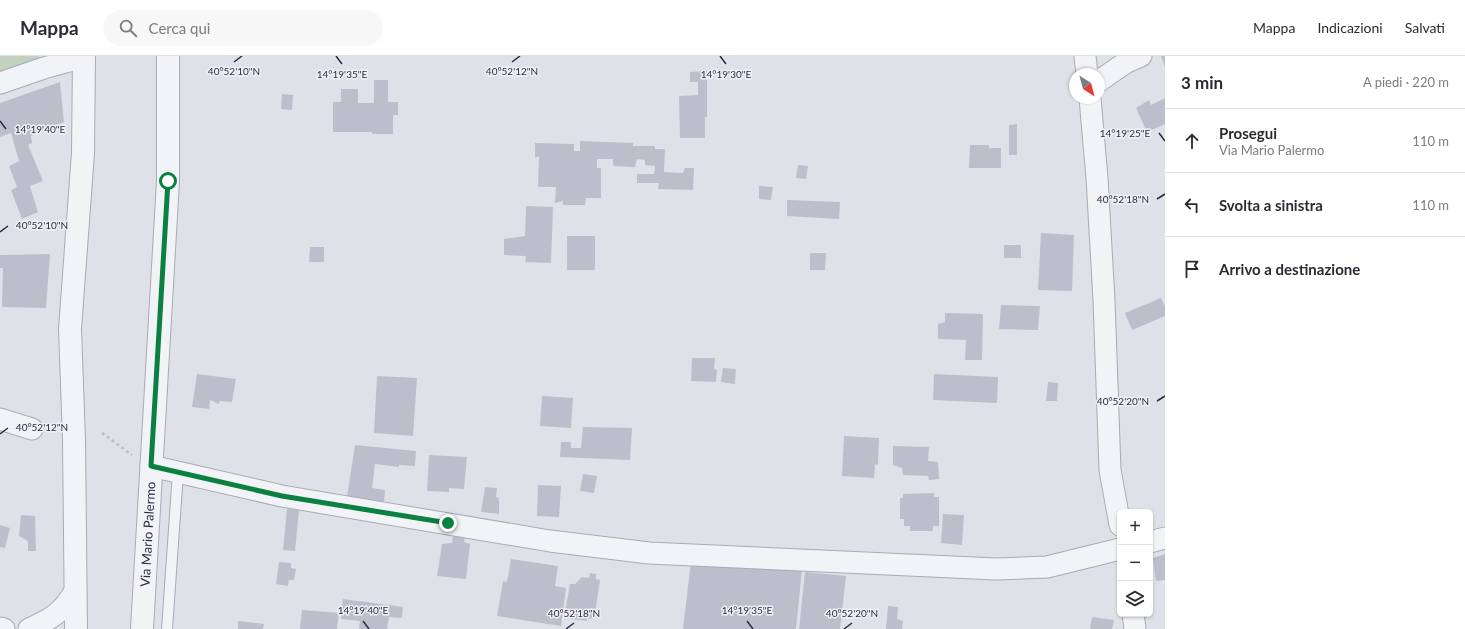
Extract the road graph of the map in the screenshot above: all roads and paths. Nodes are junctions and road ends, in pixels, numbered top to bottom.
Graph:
1 (85, 56) edge
2 (168, 56) edge
3 (1085, 56) edge
4 (1141, 56) edge
5 (1086, 68) edge
6 (1105, 77) edge
7 (0, 83) edge
8 (1091, 104) edge
9 (0, 419) edge
10 (32, 428) dead end
11 (102, 433) dead end
12 (143, 461) junction
13 (178, 472) junction
14 (1117, 509) edge
15 (1165, 538) edge
16 (1153, 541) edge
17 (1117, 550) edge
18 (75, 592) junction
19 (1133, 617) edge
20 (0, 628) edge
21 (4, 629) edge
22 (29, 629) edge
23 (76, 629) edge
24 (142, 629) edge
25 (167, 629) edge
26 (1135, 629) edge

1 - 7 street
1 - 18 street
2 - 12 street, Via Mario Palermo
3 - 5 street
4 - 6 street
8 - 14 street
9 - 10 street
11 - 12 path
12 - 13 street
12 - 24 street, Via Mario Palermo
13 - 17 street
13 - 25 lane
15 - 16 street
18 - 22 street
18 - 23 street
19 - 26 street
20 - 21 street

